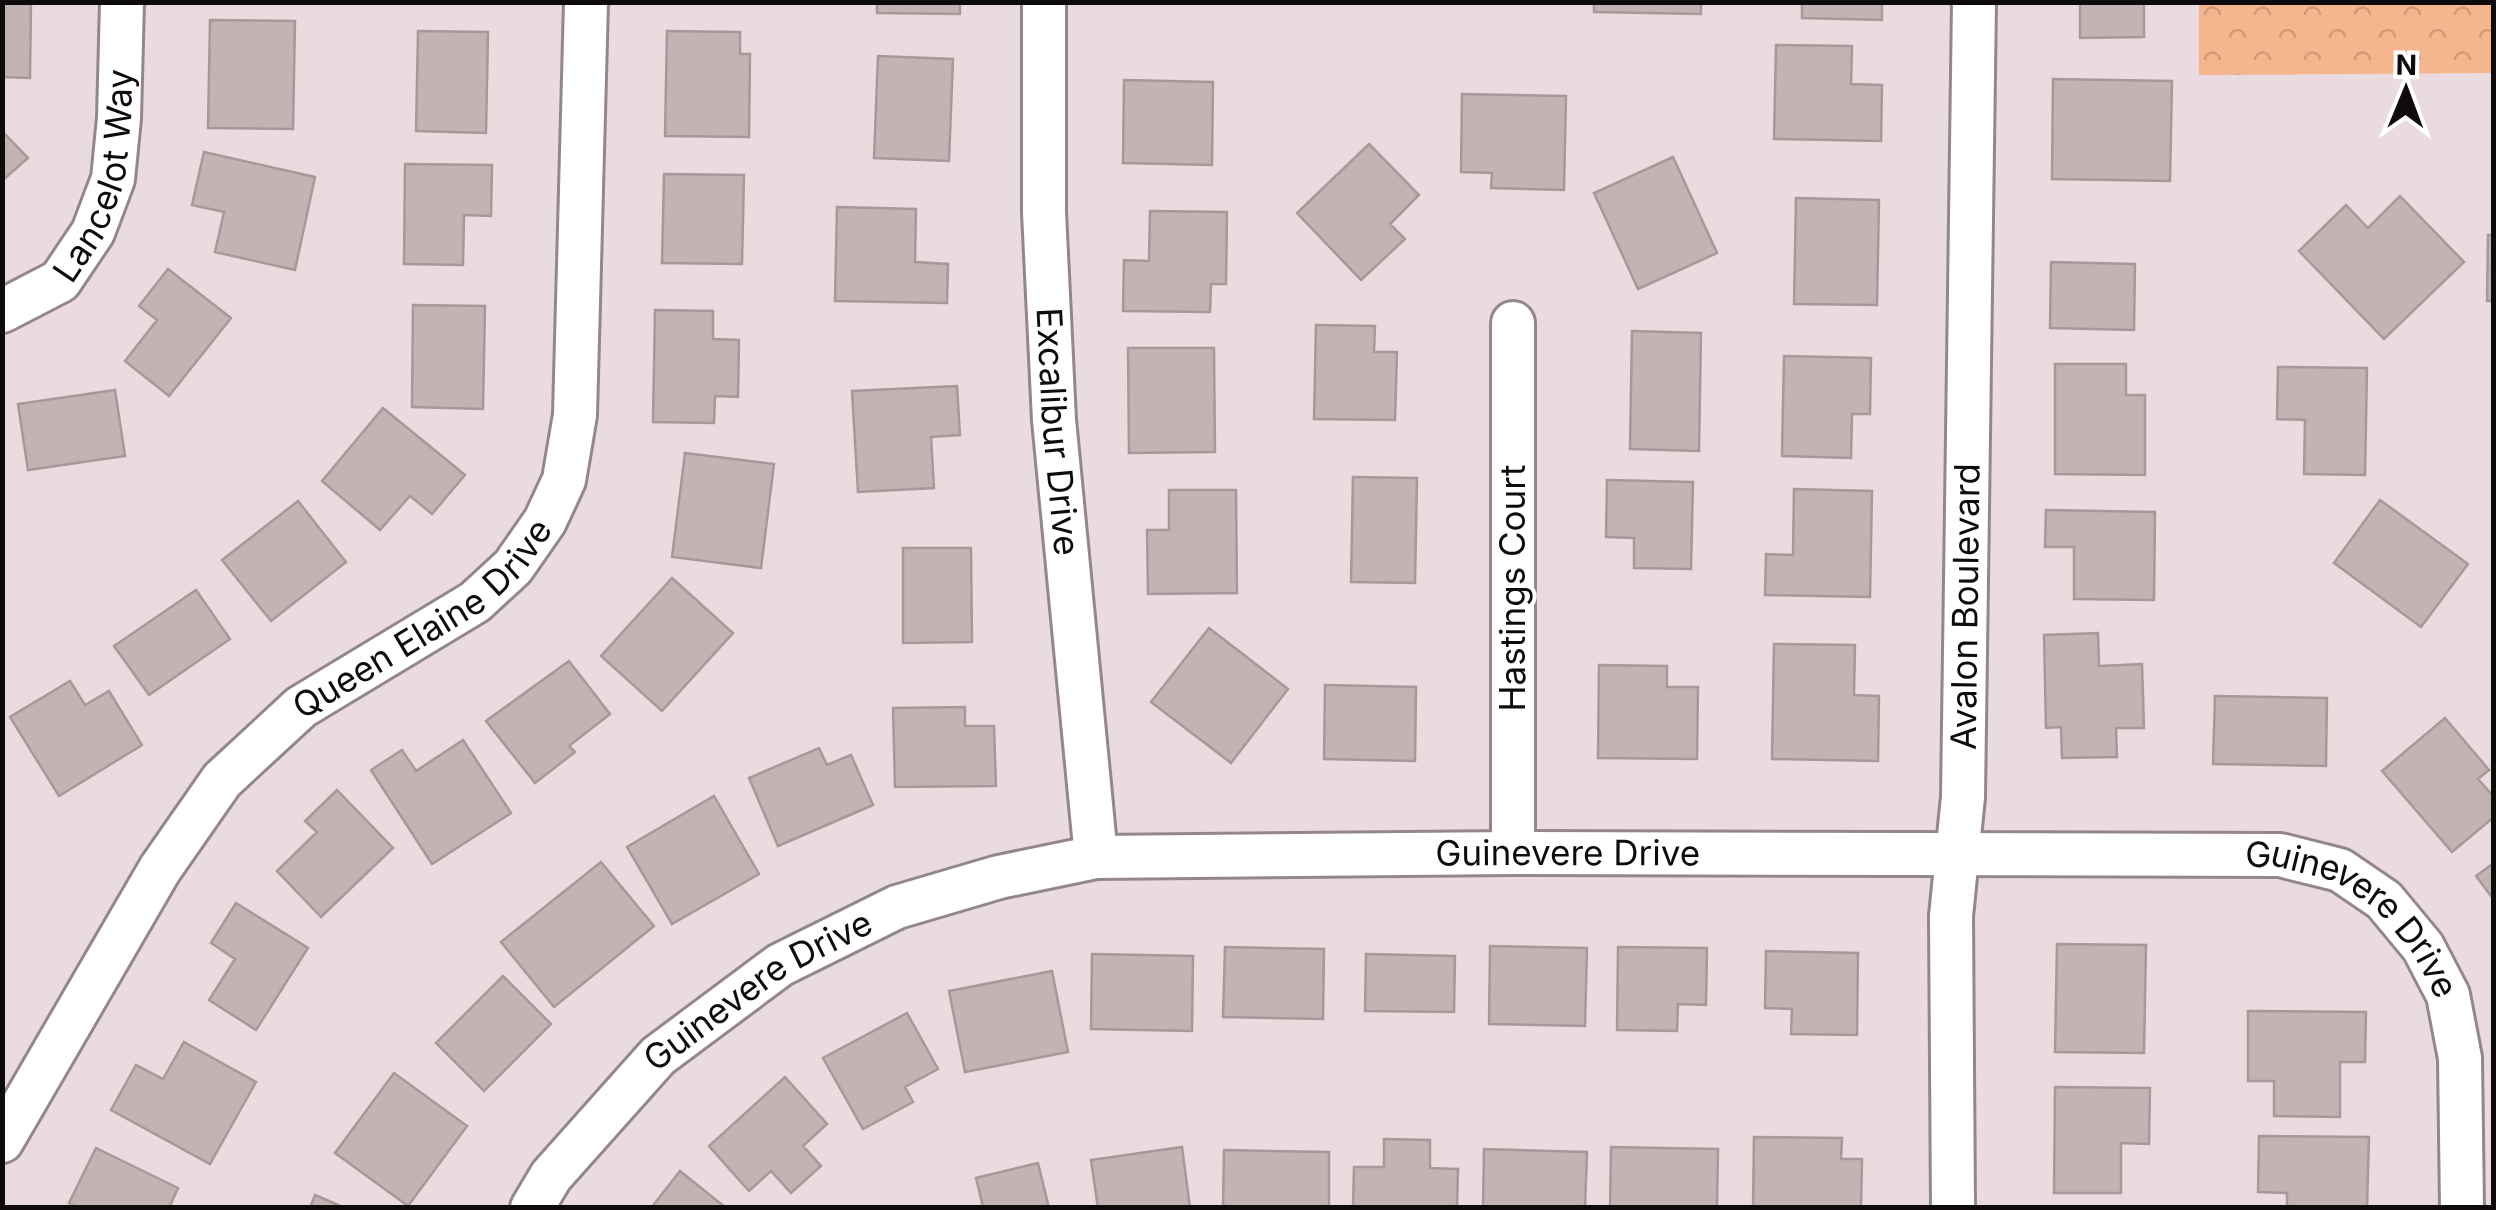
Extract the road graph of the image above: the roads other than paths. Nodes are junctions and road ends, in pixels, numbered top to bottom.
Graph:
1 (122, 2) edge
2 (586, 2) edge
3 (1044, 2) edge
4 (1974, 2) edge
5 (2, 311) edge
6 (1513, 323) dead end
7 (1514, 853) junction
8 (1958, 853) junction
9 (1096, 857) junction
10 (2, 1141) edge
11 (532, 1208) edge
12 (1953, 1208) edge
13 (2462, 1208) edge

1 - 5 street, Lancelot Way
2 - 10 street, Queen Elaine Drive
3 - 9 street, Excalibur Drive
4 - 8 street, Avalon Boulevard
6 - 7 street, Hastings Court
7 - 8 street, Guinevere Drive
7 - 9 street, Guinevere Drive
8 - 12 street, Avalon Boulevard
8 - 13 street, Guinevere Drive
9 - 11 street, Guinevere Drive

